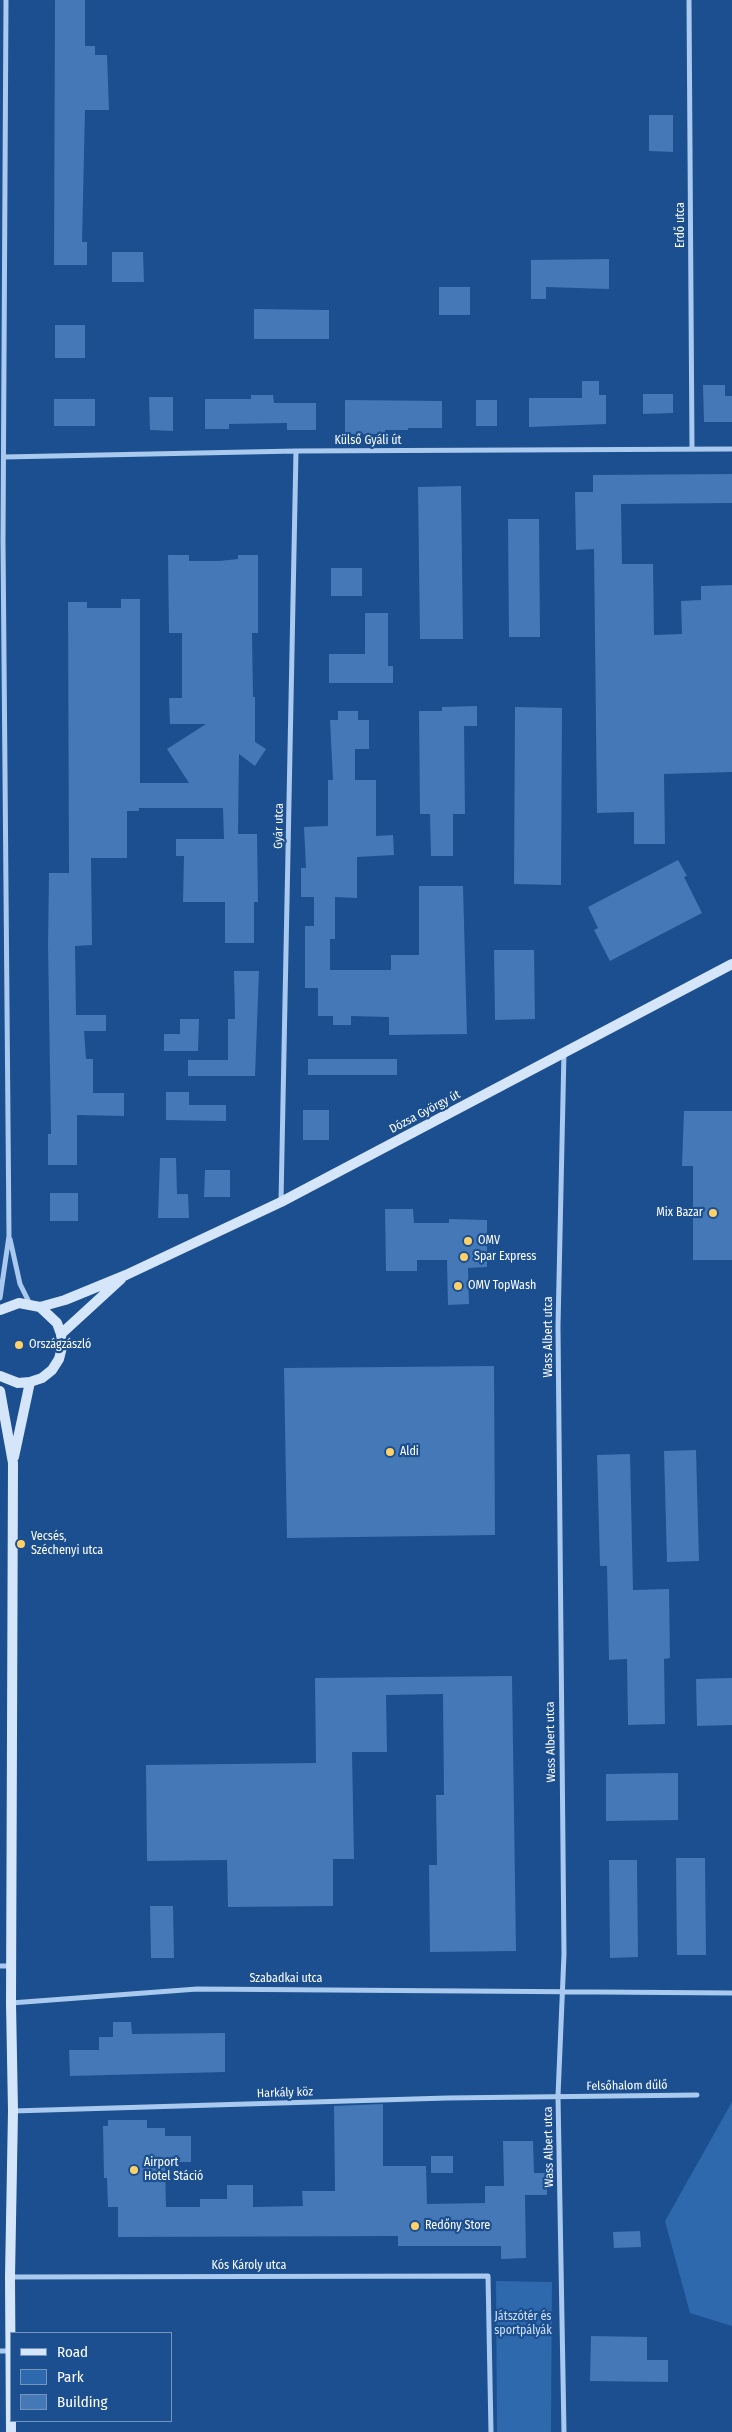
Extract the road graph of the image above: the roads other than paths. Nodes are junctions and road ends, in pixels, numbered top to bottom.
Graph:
1 (6, 0) edge
2 (689, 0) edge
3 (732, 449) edge
4 (692, 450) junction
5 (296, 451) junction
6 (4, 457) junction
7 (2, 680) edge
8 (732, 964) edge
9 (564, 1051) junction
10 (281, 1202) junction
11 (9, 1236) junction
12 (126, 1275) junction
13 (0, 1298) edge
14 (35, 1305) junction
15 (0, 1310) edge
16 (61, 1334) junction
17 (0, 1376) edge
18 (30, 1382) junction
19 (0, 1391) edge
20 (12, 1463) junction
21 (0, 1966) edge
22 (11, 1966) junction
23 (561, 1992) junction
24 (732, 1993) edge
25 (11, 2003) junction
26 (697, 2095) dead end
27 (558, 2096) junction
28 (13, 2111) junction
29 (10, 2278) junction
30 (5, 2351) edge
31 (10, 2418) edge
32 (491, 2432) edge
33 (564, 2432) edge

1 - 6 street
2 - 4 street, Erdő utca
3 - 4 street, Külső Gyáli út
4 - 5 street, Külső Gyáli út
5 - 6 street, Külső Gyáli út
5 - 10 street, Gyár utca
6 - 7 street
7 - 11 street
8 - 9 street, Dózsa György út
9 - 10 street, Dózsa György út
9 - 23 street, Wass Albert utca
10 - 12 street, Dózsa György út
11 - 13 street
11 - 14 street
12 - 14 street, Dózsa György út
12 - 16 street, Dózsa György út
14 - 15 street, Dózsa György út
14 - 16 street
16 - 18 street
17 - 18 street
18 - 20 street
19 - 20 street
20 - 22 street
21 - 22 street
22 - 25 street
23 - 24 street, Szabadkai utca
23 - 25 street, Szabadkai utca
23 - 27 street, Wass Albert utca
25 - 28 street
26 - 27 street, Felsőhalom dűlő
27 - 28 street, Harkály köz
27 - 33 street, Wass Albert utca
28 - 29 street
29 - 30 street
29 - 32 street, Kós Károly utca
30 - 31 street

